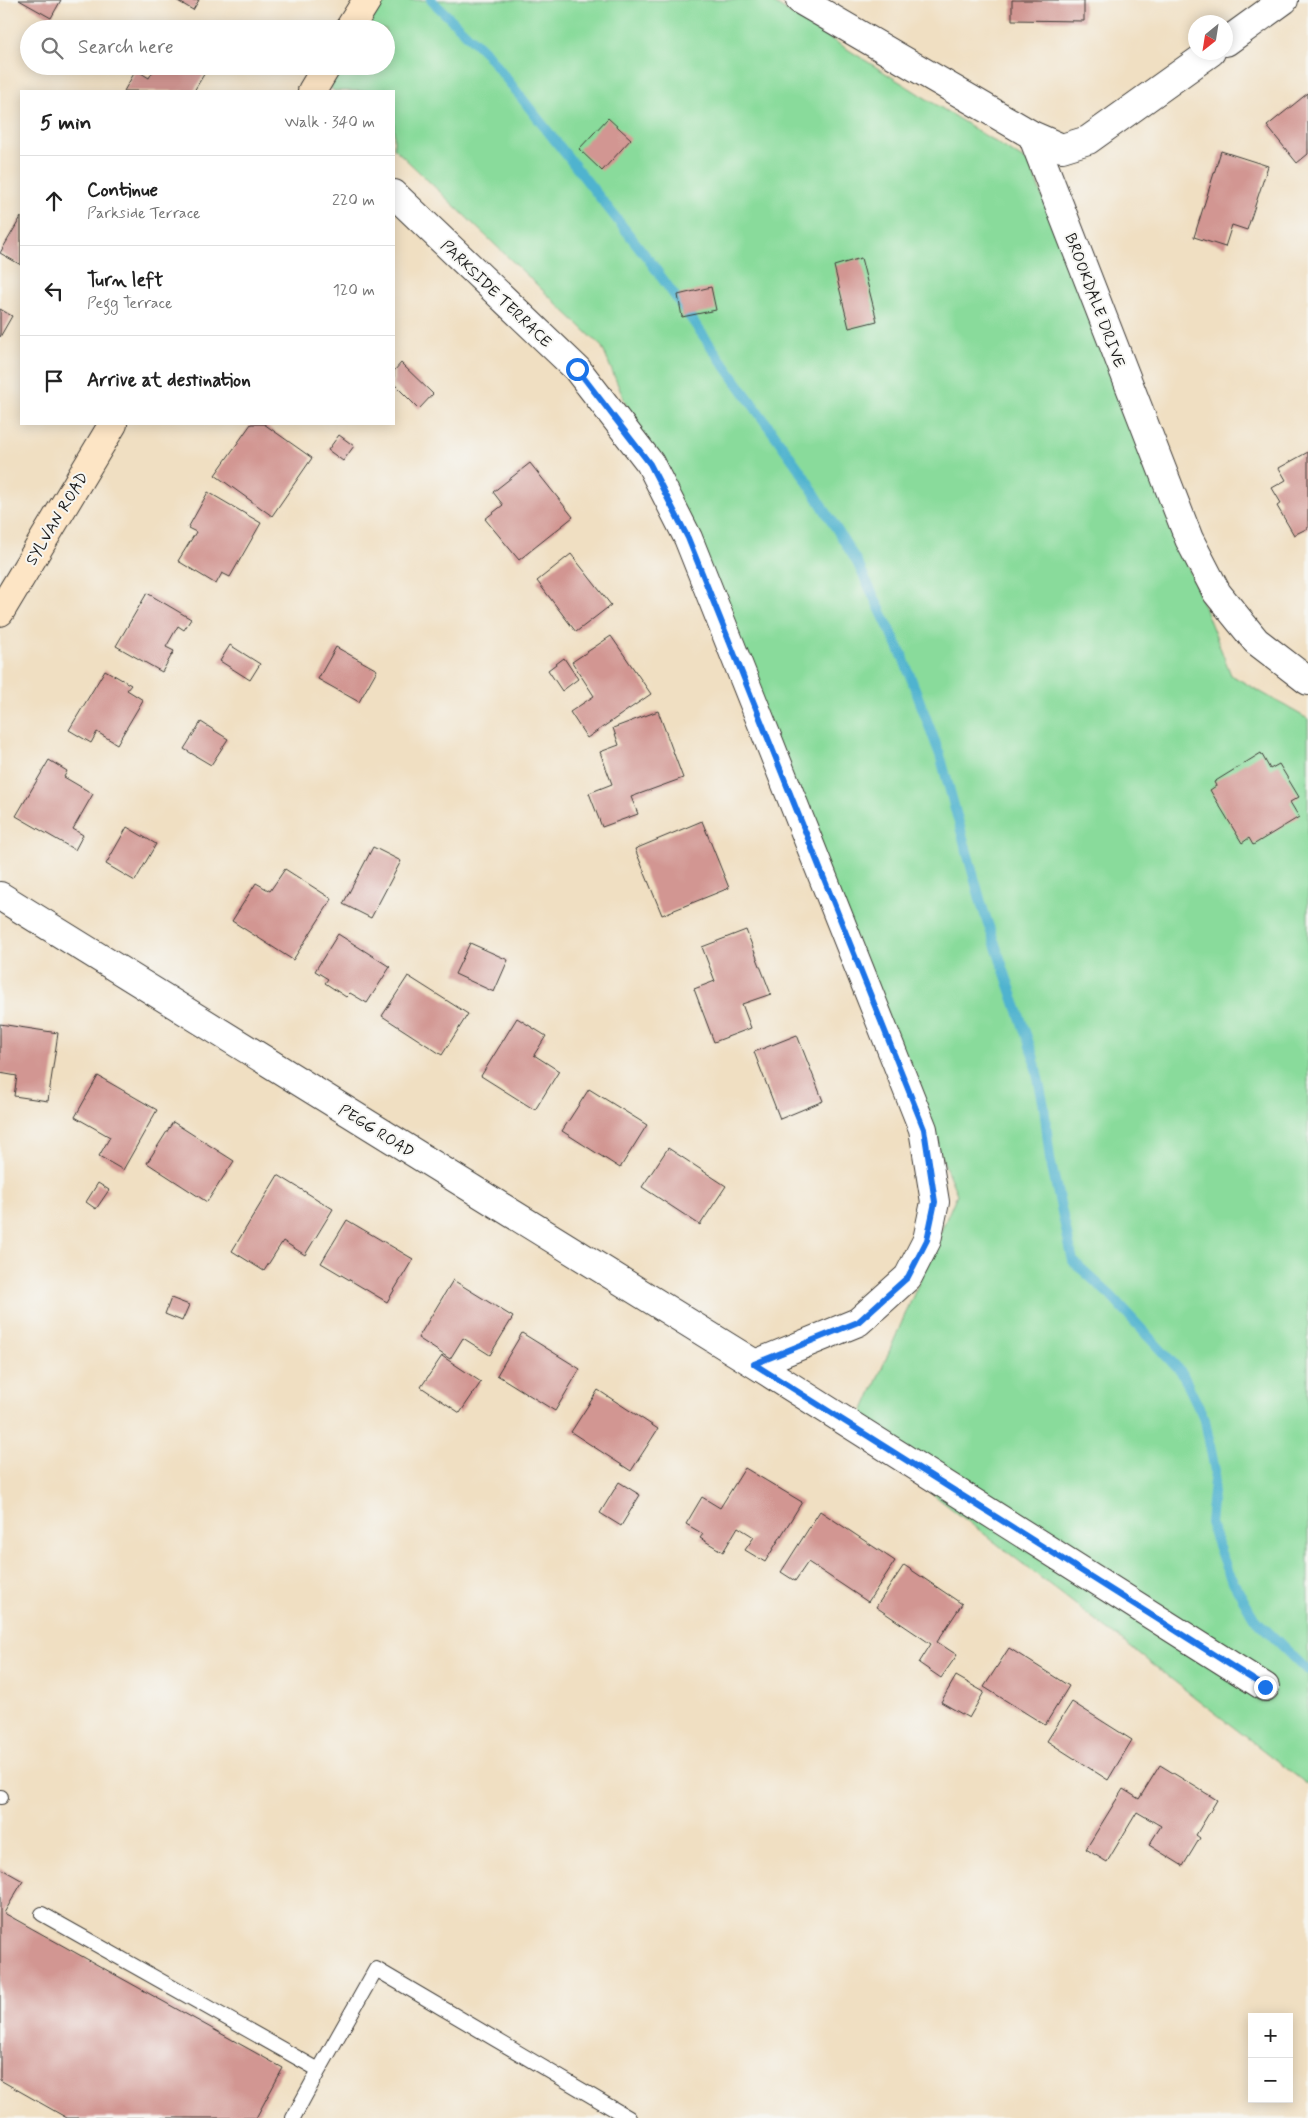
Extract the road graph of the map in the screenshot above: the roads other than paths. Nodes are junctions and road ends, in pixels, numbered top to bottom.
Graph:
1 (367, 0) edge
2 (800, 0) edge
3 (1284, 0) edge
4 (355, 20) edge
5 (1233, 37) edge
6 (1199, 60) edge
7 (322, 75) edge
8 (313, 90) edge
9 (1032, 134) junction
10 (395, 195) edge
11 (112, 425) edge
12 (0, 612) edge
13 (1308, 681) edge
14 (0, 896) edge
15 (754, 1364) junction
16 (1265, 1687) dead end
17 (42, 1914) dead end
18 (319, 2070) junction
19 (293, 2118) edge
20 (629, 2118) edge

1 - 4 main road
2 - 9 street
3 - 5 street
6 - 9 street
7 - 8 main road
9 - 13 street, BROOKDALE DRIVE
10 - 15 street, PARKSIDE TERRACE
11 - 12 main road, SYLVAN ROAD
14 - 15 street, PEGG ROAD
15 - 16 street, PEGG ROAD
17 - 18 lane
18 - 19 lane
18 - 20 lane

